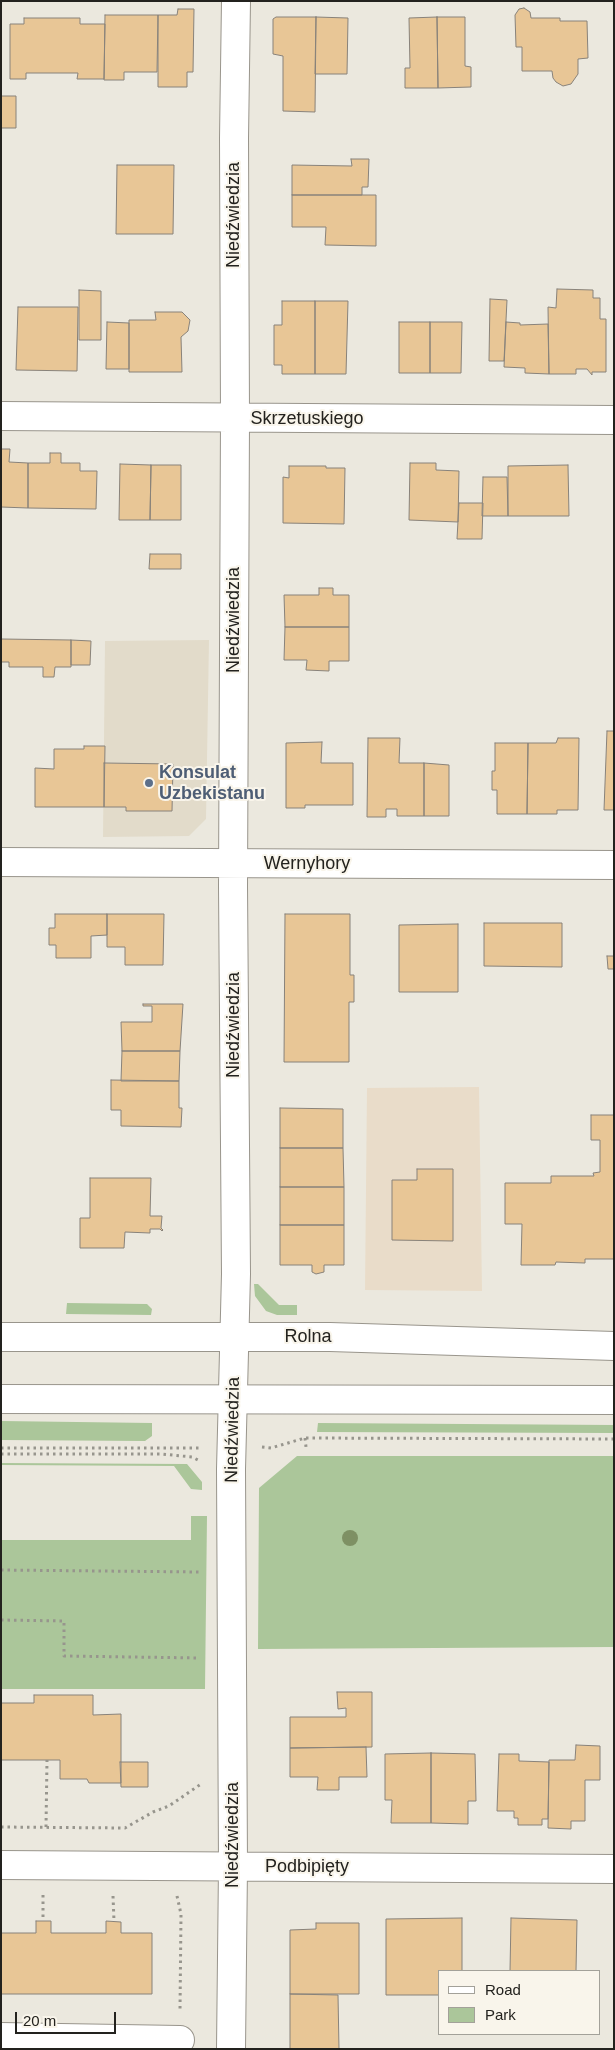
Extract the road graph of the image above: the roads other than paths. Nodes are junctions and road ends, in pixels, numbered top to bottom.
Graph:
1 (236, 1) edge
2 (1, 416) edge
3 (235, 419) junction
4 (614, 420) edge
5 (1, 862) edge
6 (233, 864) junction
7 (614, 865) edge
8 (1, 1337) edge
9 (236, 1337) junction
10 (614, 1346) edge
11 (1, 1399) edge
12 (233, 1400) junction
13 (614, 1400) edge
14 (1, 1865) edge
15 (233, 1866) junction
16 (614, 1869) edge
17 (1, 2037) edge
18 (180, 2040) road end
19 (231, 2049) edge

1 - 3 street, Niedźwiedzia
2 - 3 street, Skrzetuskiego
3 - 4 street, Skrzetuskiego
3 - 6 street, Niedźwiedzia
5 - 6 street, Wernyhory
6 - 7 street, Wernyhory
6 - 9 street, Niedźwiedzia
8 - 9 street, Rolna
9 - 10 street, Rolna
9 - 12 street, Niedźwiedzia
11 - 12 street
12 - 13 street
12 - 15 street, Niedźwiedzia
14 - 15 street, Podbipięty
15 - 16 street, Podbipięty
15 - 19 street, Niedźwiedzia
17 - 18 street

